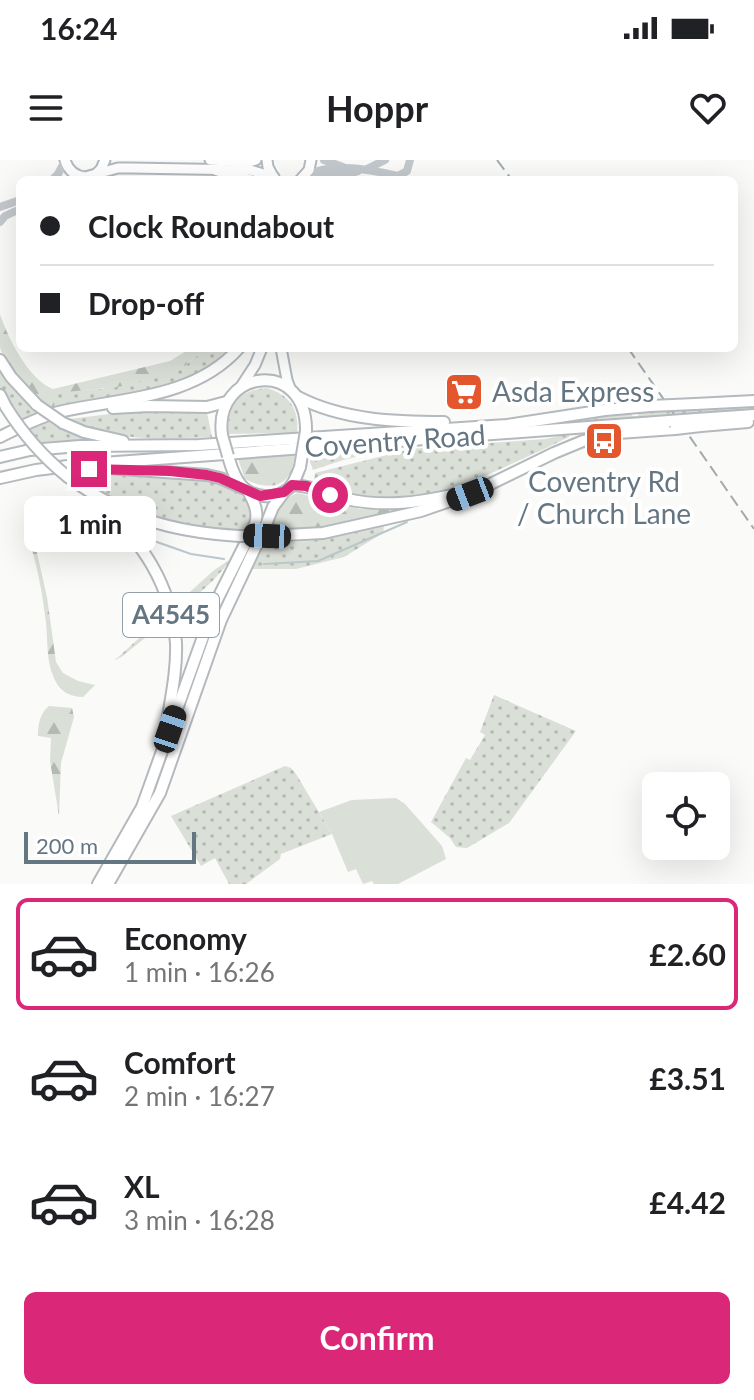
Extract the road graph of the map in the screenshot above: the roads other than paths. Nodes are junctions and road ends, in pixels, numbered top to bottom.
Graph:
1 (65, 160) edge
2 (105, 160) edge
3 (256, 160) edge
4 (324, 160) edge
5 (386, 160) edge
6 (409, 161) edge
7 (213, 165) edge
8 (348, 169) junction
9 (364, 170) junction
10 (97, 173) junction
11 (391, 174) junction
12 (79, 176) edge
13 (88, 176) edge
14 (240, 176) edge
15 (267, 176) edge
16 (311, 176) edge
17 (334, 176) edge
18 (235, 352) edge
19 (260, 352) edge
20 (282, 352) edge
21 (0, 360) edge
22 (240, 388) junction
23 (294, 392) junction
24 (0, 395) edge
25 (754, 401) edge
26 (226, 402) junction
27 (590, 412) junction
28 (754, 415) edge
29 (61, 417) junction
30 (754, 422) edge
31 (646, 423) junction
32 (698, 423) junction
33 (672, 425) junction
34 (0, 437) edge
35 (281, 440) junction
36 (0, 457) edge
37 (41, 469) junction
38 (0, 478) edge
39 (288, 488) junction
40 (246, 490) junction
41 (452, 495) junction
42 (101, 500) junction
43 (397, 516) junction
44 (163, 751) junction
45 (98, 884) edge
46 (108, 884) edge

1 - 12 main road
2 - 10 main road
3 - 7 main road
4 - 8 street
5 - 9 street
5 - 11 street
6 - 11 street
7 - 10 main road
7 - 14 highway
7 - 15 main road
8 - 9 street
8 - 16 street
9 - 11 street
9 - 17 street
10 - 13 main road
18 - 29 highway
19 - 22 main road
20 - 23 main road
21 - 29 highway, bridge
22 - 23 highway
22 - 26 highway
23 - 27 highway
23 - 39 highway, bridge
24 - 42 highway, bridge
25 - 27 highway, Coventry Road, bridge
26 - 29 highway
26 - 40 highway, bridge
27 - 35 highway, Coventry Road
28 - 32 highway, Coventry Road
29 - 34 highway
29 - 35 highway
30 - 32 highway
31 - 33 highway, Coventry Road
31 - 37 highway, Coventry Road
31 - 41 highway
32 - 33 highway, Coventry Road, bridge
33 - 43 highway
35 - 36 highway, Coventry Road
37 - 38 highway
37 - 40 highway
39 - 40 highway
39 - 41 highway
39 - 46 highway, A4545
40 - 44 highway, A4545
41 - 43 highway
42 - 43 highway, bridge
42 - 44 highway, A4545
44 - 45 highway, A4545

